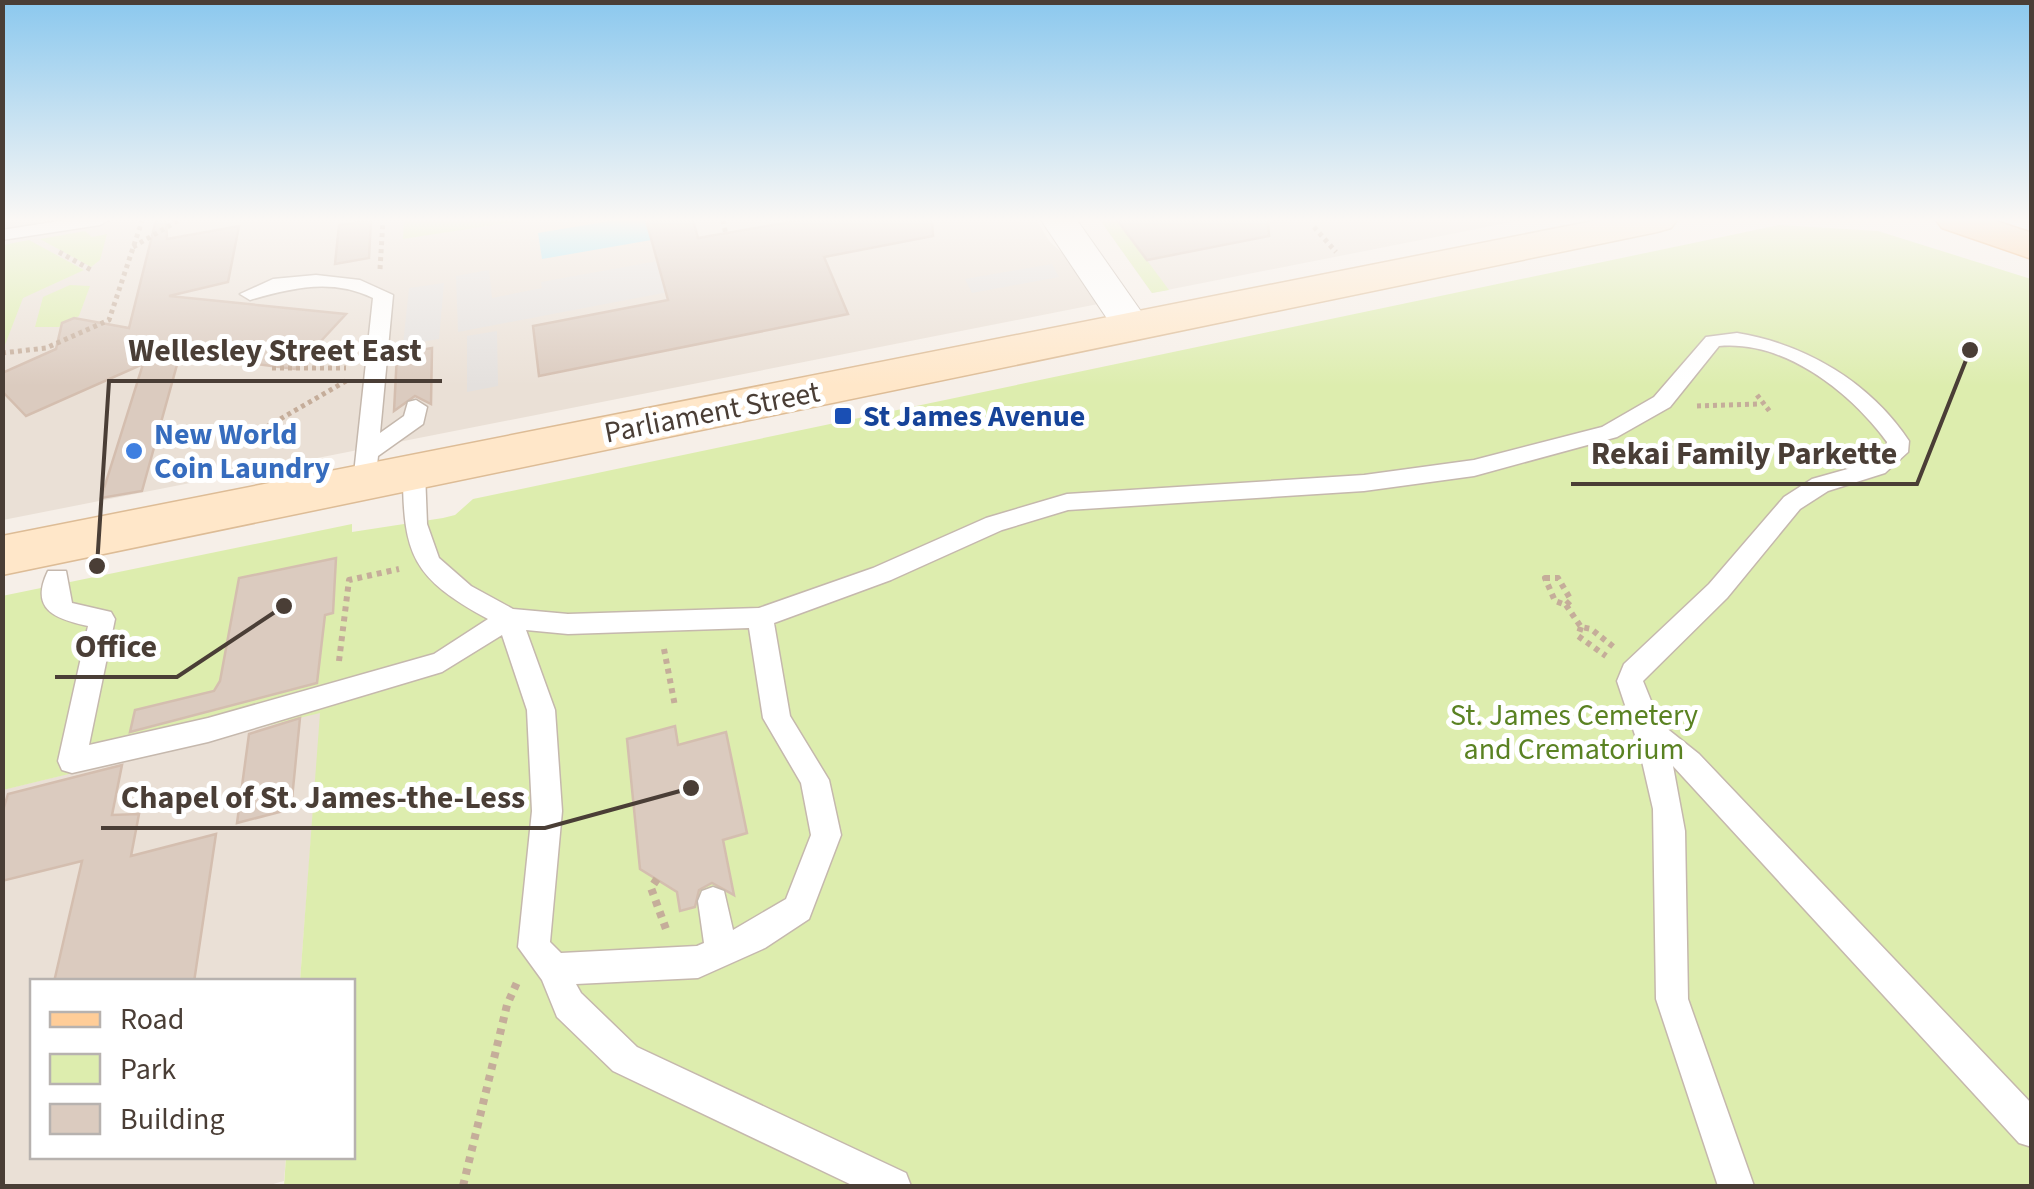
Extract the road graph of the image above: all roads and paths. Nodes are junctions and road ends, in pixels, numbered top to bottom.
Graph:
1 (124, 275) edge
2 (361, 275) edge
3 (374, 275) edge
4 (1105, 275) edge
5 (1120, 275) edge
6 (1384, 275) edge
7 (361, 285) junction
8 (250, 294) dead end
9 (1146, 324) junction
10 (2, 353) edge
11 (376, 366) junction
12 (272, 368) dead end
13 (1758, 396) dead end
14 (1662, 402) junction
15 (1760, 404) junction
16 (416, 407) dead end
17 (1770, 412) dead end
18 (232, 448) dead end
19 (365, 468) junction
20 (414, 472) junction
21 (2, 556) edge
22 (428, 564) junction
23 (56, 578) dead end
24 (1566, 605) junction
25 (510, 618) junction
26 (760, 618) junction
27 (1581, 627) junction
28 (667, 667) dead end
29 (1628, 667) junction
30 (335, 692) junction
31 (675, 706) dead end
32 (1647, 728) junction
33 (657, 879) dead end
34 (713, 901) dead end
35 (665, 924) dead end
36 (721, 952) junction
37 (544, 958) junction
38 (2032, 1130) edge
39 (463, 1186) edge
40 (893, 1186) edge
41 (1736, 1186) edge

1 - 10 path
2 - 7 lane
3 - 7 path
4 - 9 street
5 - 9 street
6 - 9 main road, Parliament Street
7 - 8 lane
7 - 11 lane
9 - 20 main road, Parliament Street
11 - 12 path
11 - 18 path
11 - 19 lane
13 - 15 path
14 - 15 path
14 - 26 lane
14 - 29 lane
15 - 17 path
16 - 19 lane
19 - 20 main road, Parliament Street
19 - 21 main road, Parliament Street
20 - 22 lane
22 - 25 lane
22 - 30 path
23 - 30 lane
24 - 24 path
24 - 27 path
25 - 26 lane
25 - 30 lane
25 - 37 lane
26 - 36 lane
27 - 29 path
27 - 29 path
28 - 31 path
29 - 32 lane
32 - 38 lane
32 - 41 lane
33 - 35 path
34 - 36 lane
36 - 37 lane
37 - 39 path
37 - 40 lane

